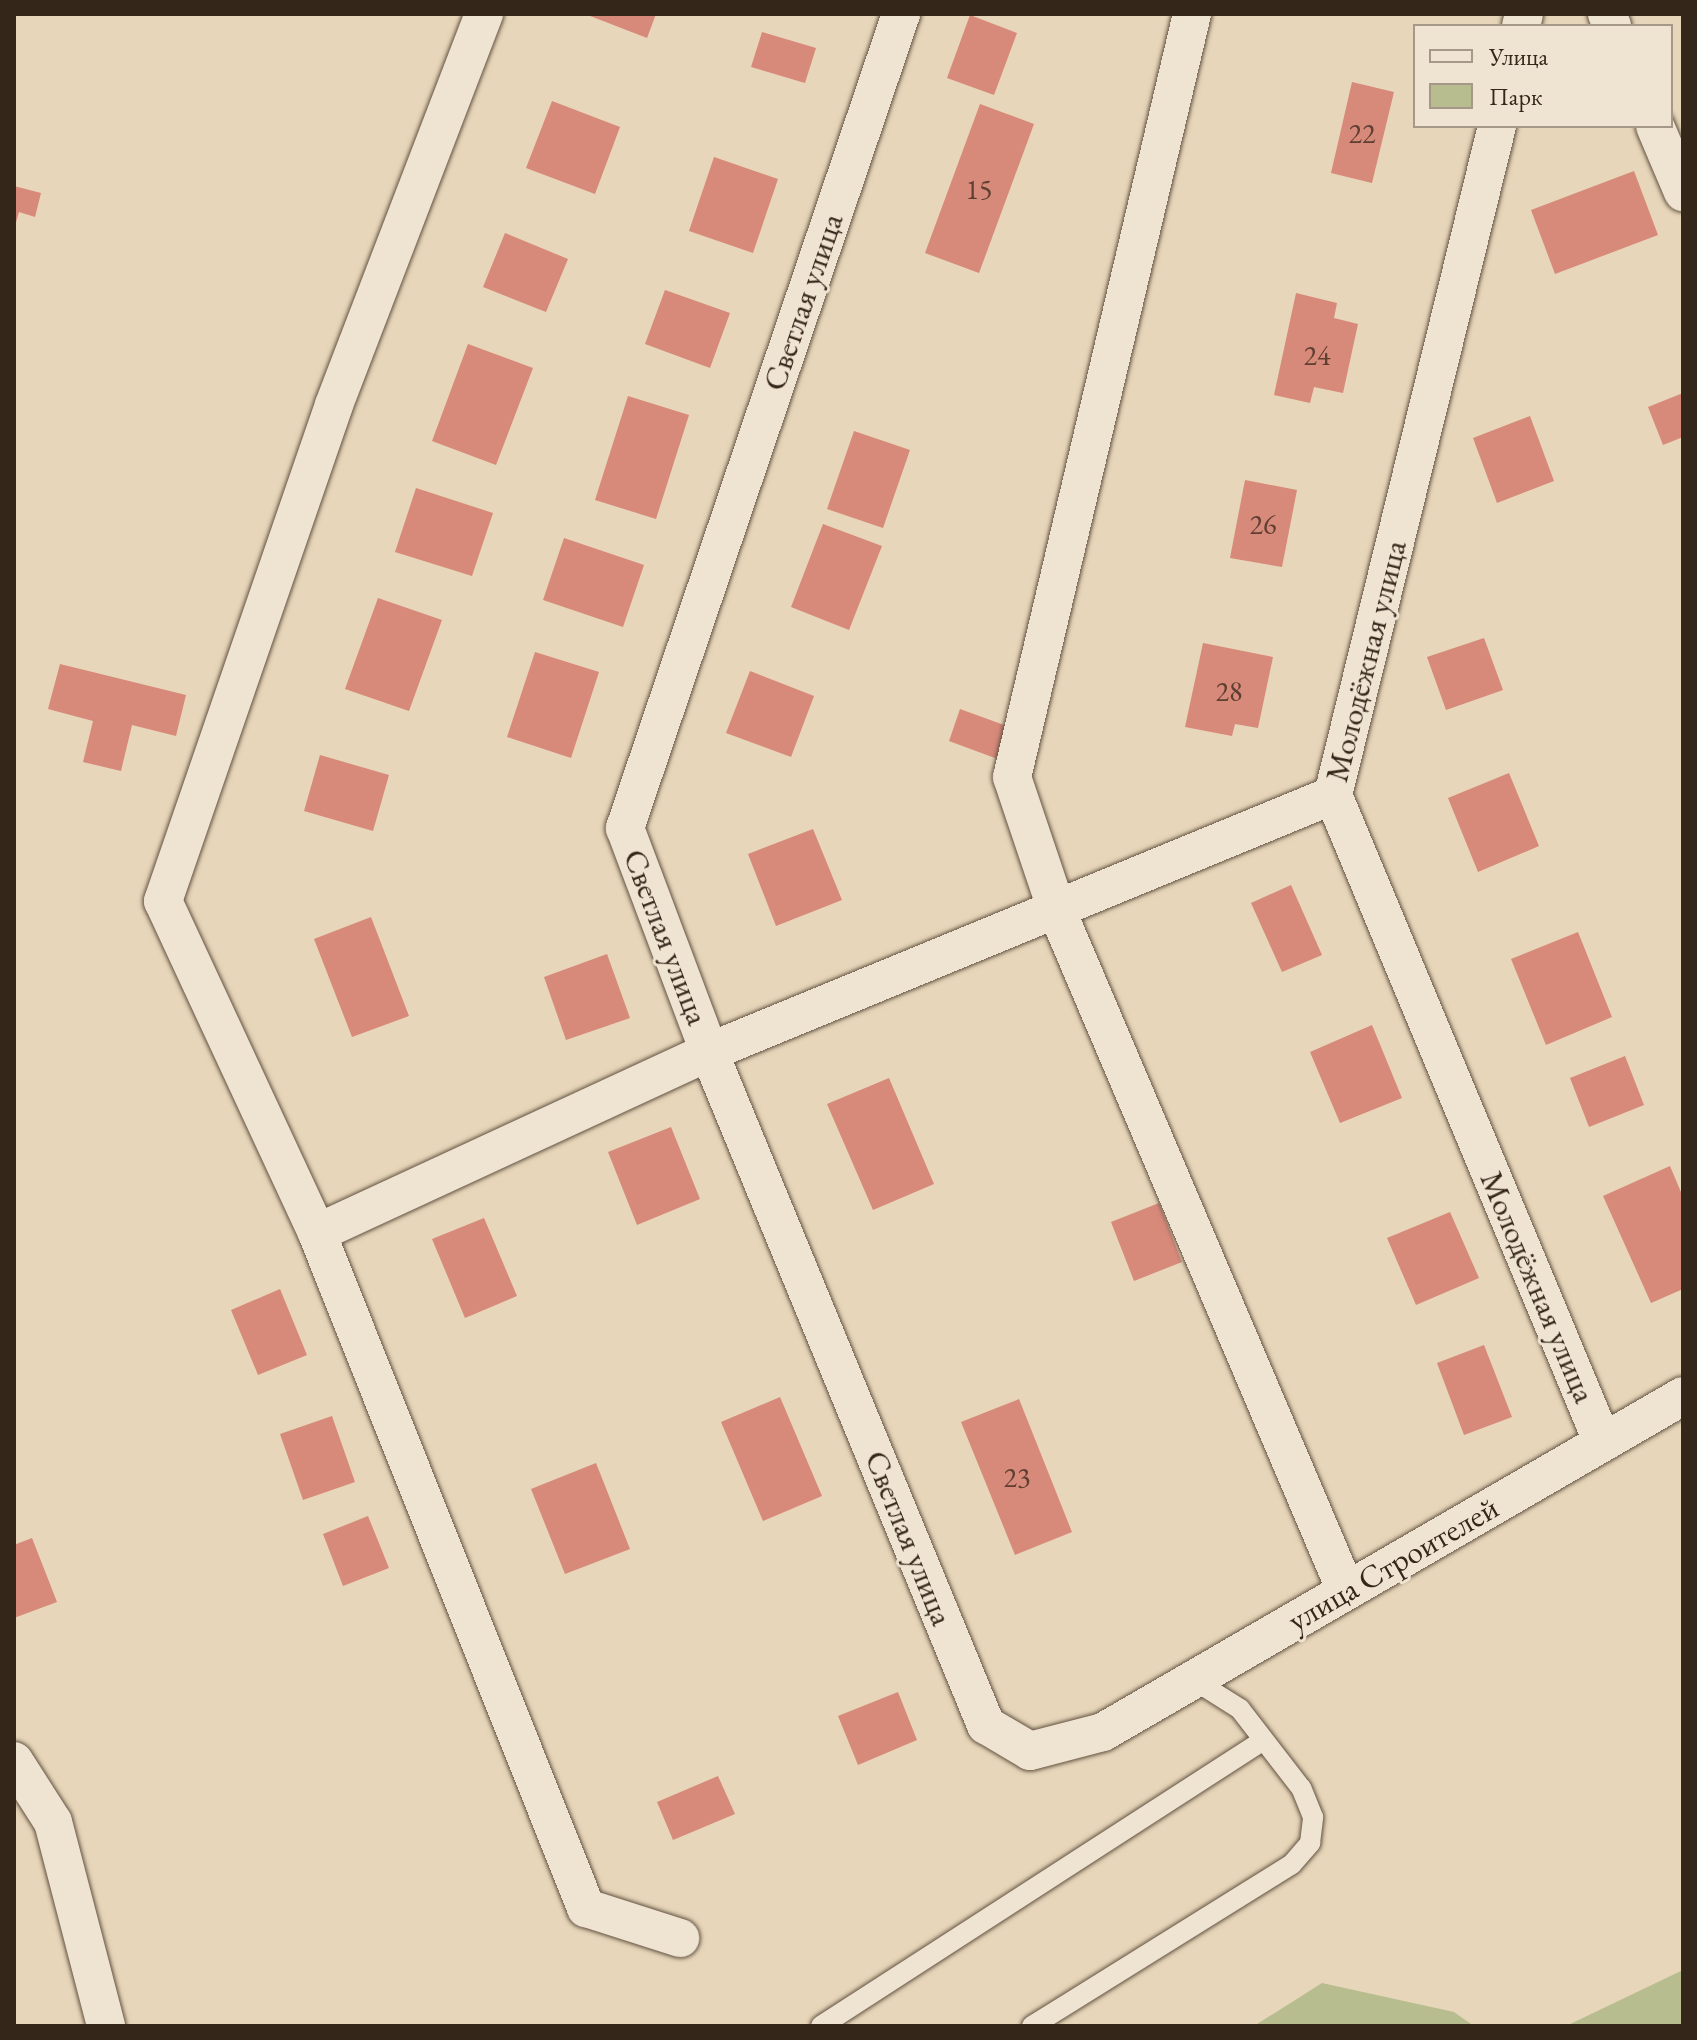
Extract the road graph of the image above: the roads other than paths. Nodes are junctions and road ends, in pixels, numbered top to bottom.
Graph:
1 (484, 14) edge
2 (901, 14) edge
3 (1192, 14) edge
4 (1497, 128) edge
5 (1656, 128) edge
6 (1683, 192) edge
7 (1333, 795) junction
8 (1057, 911) junction
9 (709, 1052) junction
10 (317, 1233) junction
11 (1683, 1396) edge
12 (1602, 1441) junction
13 (1346, 1591) junction
14 (1194, 1680) junction
15 (1103, 1732) joint
16 (1262, 1741) junction
17 (14, 1761) edge
18 (680, 1938) dead end
19 (106, 2026) edge
20 (821, 2026) edge
21 (1032, 2026) edge

1 - 10 street
2 - 9 street, Светлая улица
3 - 8 street
4 - 7 street, Молодёжная улица
5 - 6 street
7 - 8 street
7 - 12 street, Молодёжная улица
8 - 9 street
8 - 13 street
9 - 10 street
9 - 15 street, Светлая улица
10 - 18 street
11 - 12 street, улица Строителей
12 - 13 street, улица Строителей
13 - 14 street, улица Строителей
14 - 15 street, улица Строителей
14 - 16 lane
16 - 20 lane
16 - 21 lane
17 - 19 street

